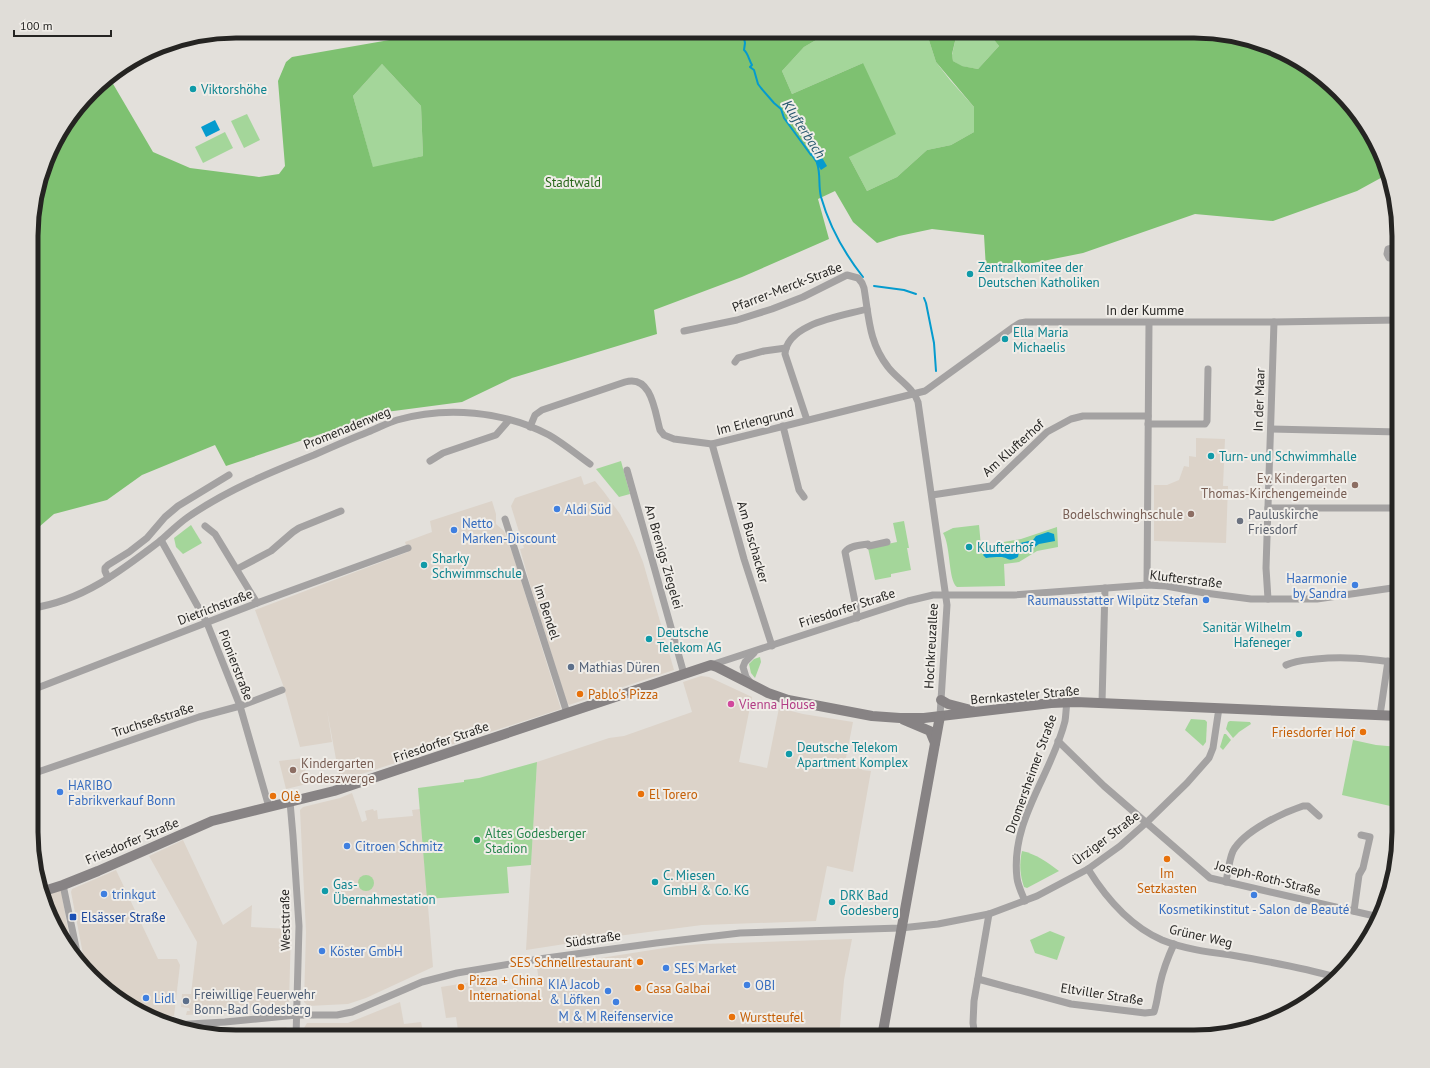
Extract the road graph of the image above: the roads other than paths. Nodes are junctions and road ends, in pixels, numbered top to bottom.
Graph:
1 (1392, 248) edge
2 (1392, 259) edge
3 (852, 276) joint
4 (867, 309) junction
5 (1392, 320) edge
6 (1274, 322) junction
7 (1149, 323) junction
8 (684, 331) dead end
9 (786, 348) junction
10 (735, 362) dead end
11 (1208, 369) dead end
12 (913, 393) junction
13 (1148, 416) junction
14 (509, 420) junction
15 (807, 420) junction
16 (1148, 424) junction
17 (783, 426) junction
18 (530, 427) junction
19 (1270, 429) junction
20 (1392, 432) edge
21 (712, 444) junction
22 (430, 461) dead end
23 (590, 464) dead end
24 (627, 470) dead end
25 (229, 475) dead end
26 (197, 495) junction
27 (932, 495) junction
28 (804, 497) dead end
29 (203, 506) junction
30 (1268, 508) junction
31 (1392, 508) edge
32 (341, 511) dead end
33 (505, 519) dead end
34 (205, 526) dead end
35 (160, 540) junction
36 (887, 542) dead end
37 (408, 548) dead end
38 (237, 569) junction
39 (108, 578) junction
40 (1147, 585) junction
41 (1105, 588) junction
42 (1392, 588) edge
43 (946, 595) junction
44 (1268, 599) junction
45 (258, 603) junction
46 (38, 607) edge
47 (857, 618) junction
48 (207, 623) junction
49 (772, 646) junction
50 (757, 650) junction
51 (1388, 662) junction
52 (1392, 662) edge
53 (711, 665) junction
54 (1286, 666) dead end
55 (684, 674) junction
56 (752, 685) junction
57 (38, 688) edge
58 (282, 690) dead end
59 (941, 700) junction
60 (1066, 702) junction
61 (1102, 703) junction
62 (240, 706) junction
63 (1219, 708) junction
64 (976, 712) junction
65 (567, 713) junction
66 (1380, 715) junction
67 (940, 716) junction
68 (1392, 716) edge
69 (900, 718) junction
70 (1058, 742) junction
71 (935, 743) junction
72 (38, 772) edge
73 (290, 802) junction
74 (269, 807) junction
75 (1319, 816) dead end
76 (1147, 822) junction
77 (1361, 835) dead end
78 (1088, 869) junction
79 (1226, 882) junction
80 (63, 885) junction
81 (47, 890) edge
82 (1025, 901) junction
83 (1354, 911) junction
84 (989, 914) junction
85 (1374, 916) edge
86 (901, 928) junction
87 (1174, 944) junction
88 (76, 949) edge
89 (1330, 976) edge
90 (978, 979) junction
91 (296, 1014) junction
92 (187, 1023) edge
93 (296, 1030) edge
94 (883, 1030) edge
95 (973, 1030) edge

1 - 2 street
3 - 4 street, Hochkreuzallee
3 - 8 street, Pfarrer-Merck-Straße
4 - 9 street
4 - 12 street, Hochkreuzallee
5 - 6 street, In der Kumme
6 - 7 street, In der Kumme
6 - 19 street, In der Maar
7 - 12 street, In der Kumme
7 - 13 street
9 - 10 street
9 - 15 street
11 - 16 street
12 - 15 street, Im Erlengrund
12 - 27 street, Hochkreuzallee
13 - 16 street
13 - 27 street, Am Klufterhof
14 - 18 street, Promenadenweg
14 - 22 street
14 - 29 street, Promenadenweg
15 - 17 street, Im Erlengrund
16 - 40 street
17 - 21 street, Im Erlengrund
17 - 28 street
18 - 21 street, Im Erlengrund
18 - 23 street, Promenadenweg
19 - 20 street
19 - 30 street, In der Maar
21 - 49 street, Am Buschacker
24 - 55 street, An Brenigs Ziegelei
25 - 26 street
26 - 29 street
26 - 39 street
27 - 43 street, Hochkreuzallee
29 - 35 street, Promenadenweg
30 - 31 street
30 - 44 street, In der Maar
32 - 38 street
33 - 65 street, Im Bendel
34 - 38 street
35 - 39 street, Promenadenweg
35 - 48 street, Pionierstraße
36 - 47 street
37 - 45 street, Dietrichstraße
38 - 45 street
39 - 46 street, Promenadenweg
40 - 41 street, Klufterstraße
40 - 44 street, Klufterstraße
41 - 43 street, Klufterstraße
41 - 61 street
42 - 44 street, Klufterstraße
43 - 47 street, Friesdorfer Straße
43 - 59 street, Hochkreuzallee
45 - 48 street, Dietrichstraße
47 - 49 street, Friesdorfer Straße
48 - 57 street, Dietrichstraße
48 - 62 street, Pionierstraße
49 - 50 street, Friesdorfer Straße
50 - 53 street, Friesdorfer Straße
50 - 56 street
51 - 52 street
51 - 54 street
51 - 66 street
53 - 55 street, Friesdorfer Straße
53 - 56 street, Bernkasteler Straße
55 - 65 street, Friesdorfer Straße
56 - 69 street, Bernkasteler Straße
58 - 62 street, Truchseßstraße
59 - 64 street
59 - 67 street, Hochkreuzallee
60 - 61 street, Bernkasteler Straße
60 - 64 street, Bernkasteler Straße
60 - 70 street, Dromersheimer Straße
61 - 63 street, Bernkasteler Straße
62 - 72 street, Truchseßstraße
62 - 74 street, Pionierstraße
63 - 66 street, Bernkasteler Straße
63 - 76 street, Ürziger Straße
64 - 67 street, Bernkasteler Straße
65 - 73 street, Friesdorfer Straße
66 - 68 street, Bernkasteler Straße
67 - 69 street, Bernkasteler Straße
67 - 71 street, Hochkreuzallee
69 - 71 street
70 - 76 street, Joseph-Roth-Straße
70 - 82 street, Dromersheimer Straße
71 - 86 street, Hochkreuzallee
73 - 74 street, Friesdorfer Straße
73 - 91 street, Weststraße
74 - 80 street, Friesdorfer Straße
75 - 79 street
76 - 78 street, Ürziger Straße
76 - 79 street, Joseph-Roth-Straße
77 - 83 street
78 - 82 street, Ürziger Straße
78 - 87 street, Grüner Weg
79 - 83 street, Joseph-Roth-Straße
80 - 81 street, Friesdorfer Straße
80 - 88 street
82 - 84 street, Ürziger Straße
83 - 85 street, Joseph-Roth-Straße
84 - 86 street, Ürziger Straße
84 - 90 street
86 - 91 street, Südstraße
86 - 94 street, Hochkreuzallee
87 - 89 street, Grüner Weg
87 - 90 street, Eltviller Straße
90 - 95 street
91 - 92 street, Südstraße
91 - 93 street, Weststraße

